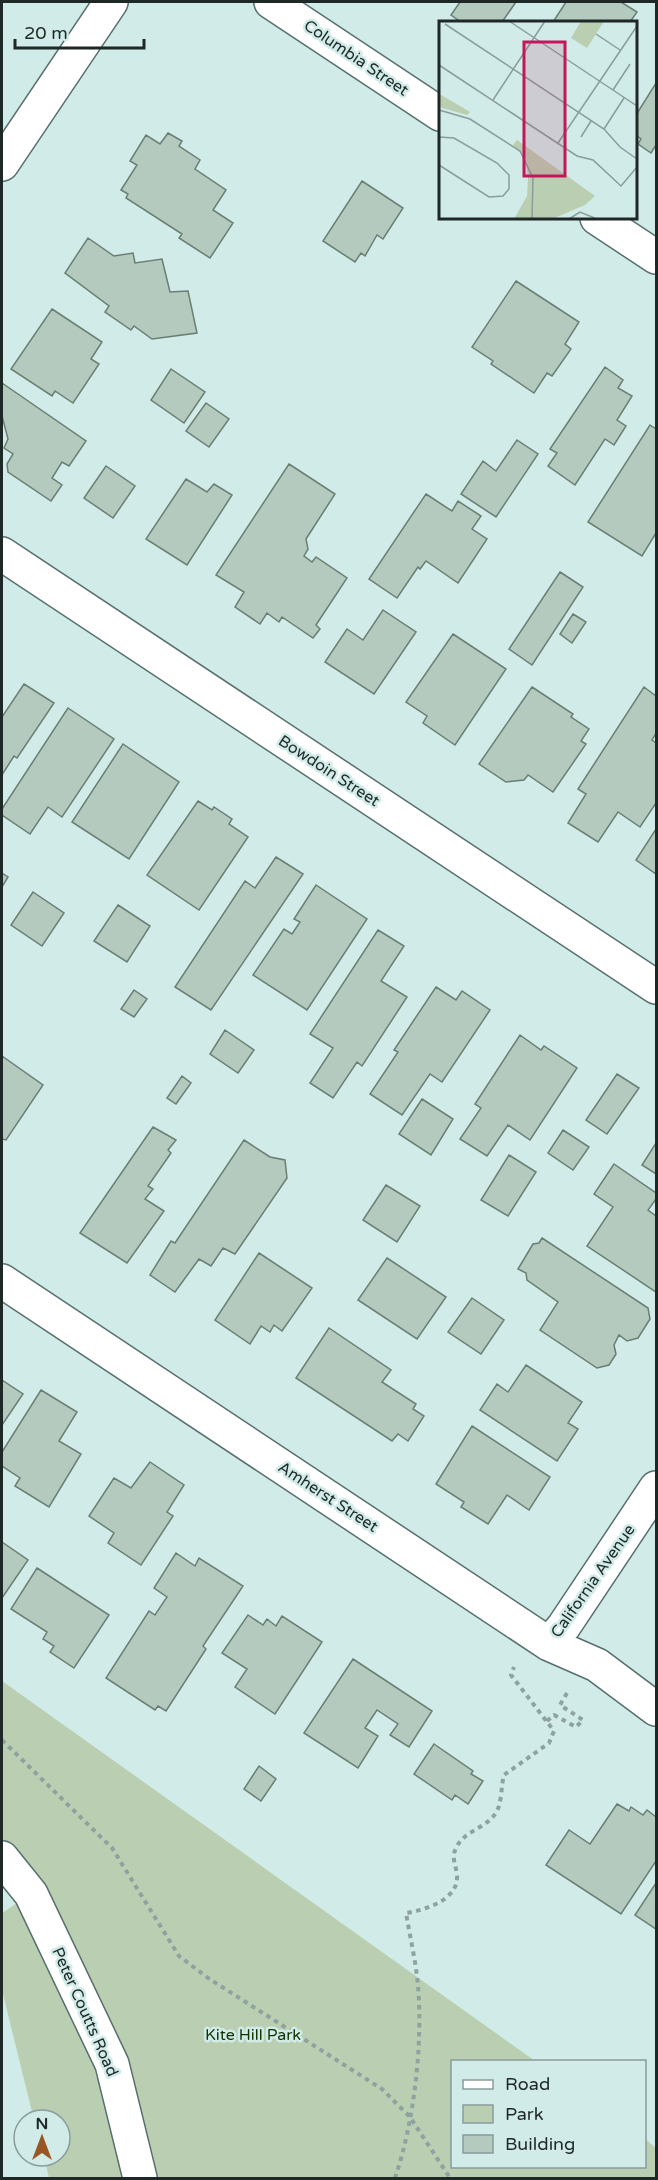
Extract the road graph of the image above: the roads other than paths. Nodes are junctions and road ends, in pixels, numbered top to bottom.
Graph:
1 (111, 2) edge
2 (271, 2) edge
3 (439, 113) edge
4 (2, 164) edge
5 (599, 219) edge
6 (657, 257) edge
7 (2, 554) edge
8 (657, 987) edge
9 (2, 1281) edge
10 (657, 1488) edge
11 (541, 1638) junction
12 (657, 1709) edge
13 (2, 1858) edge
14 (140, 2178) edge

1 - 4 street
2 - 3 street, Columbia Street
5 - 6 street
7 - 8 street, Bowdoin Street
9 - 11 street, Amherst Street
10 - 11 street, California Avenue
11 - 12 street, Amherst Street
13 - 14 street, Peter Coutts Road

